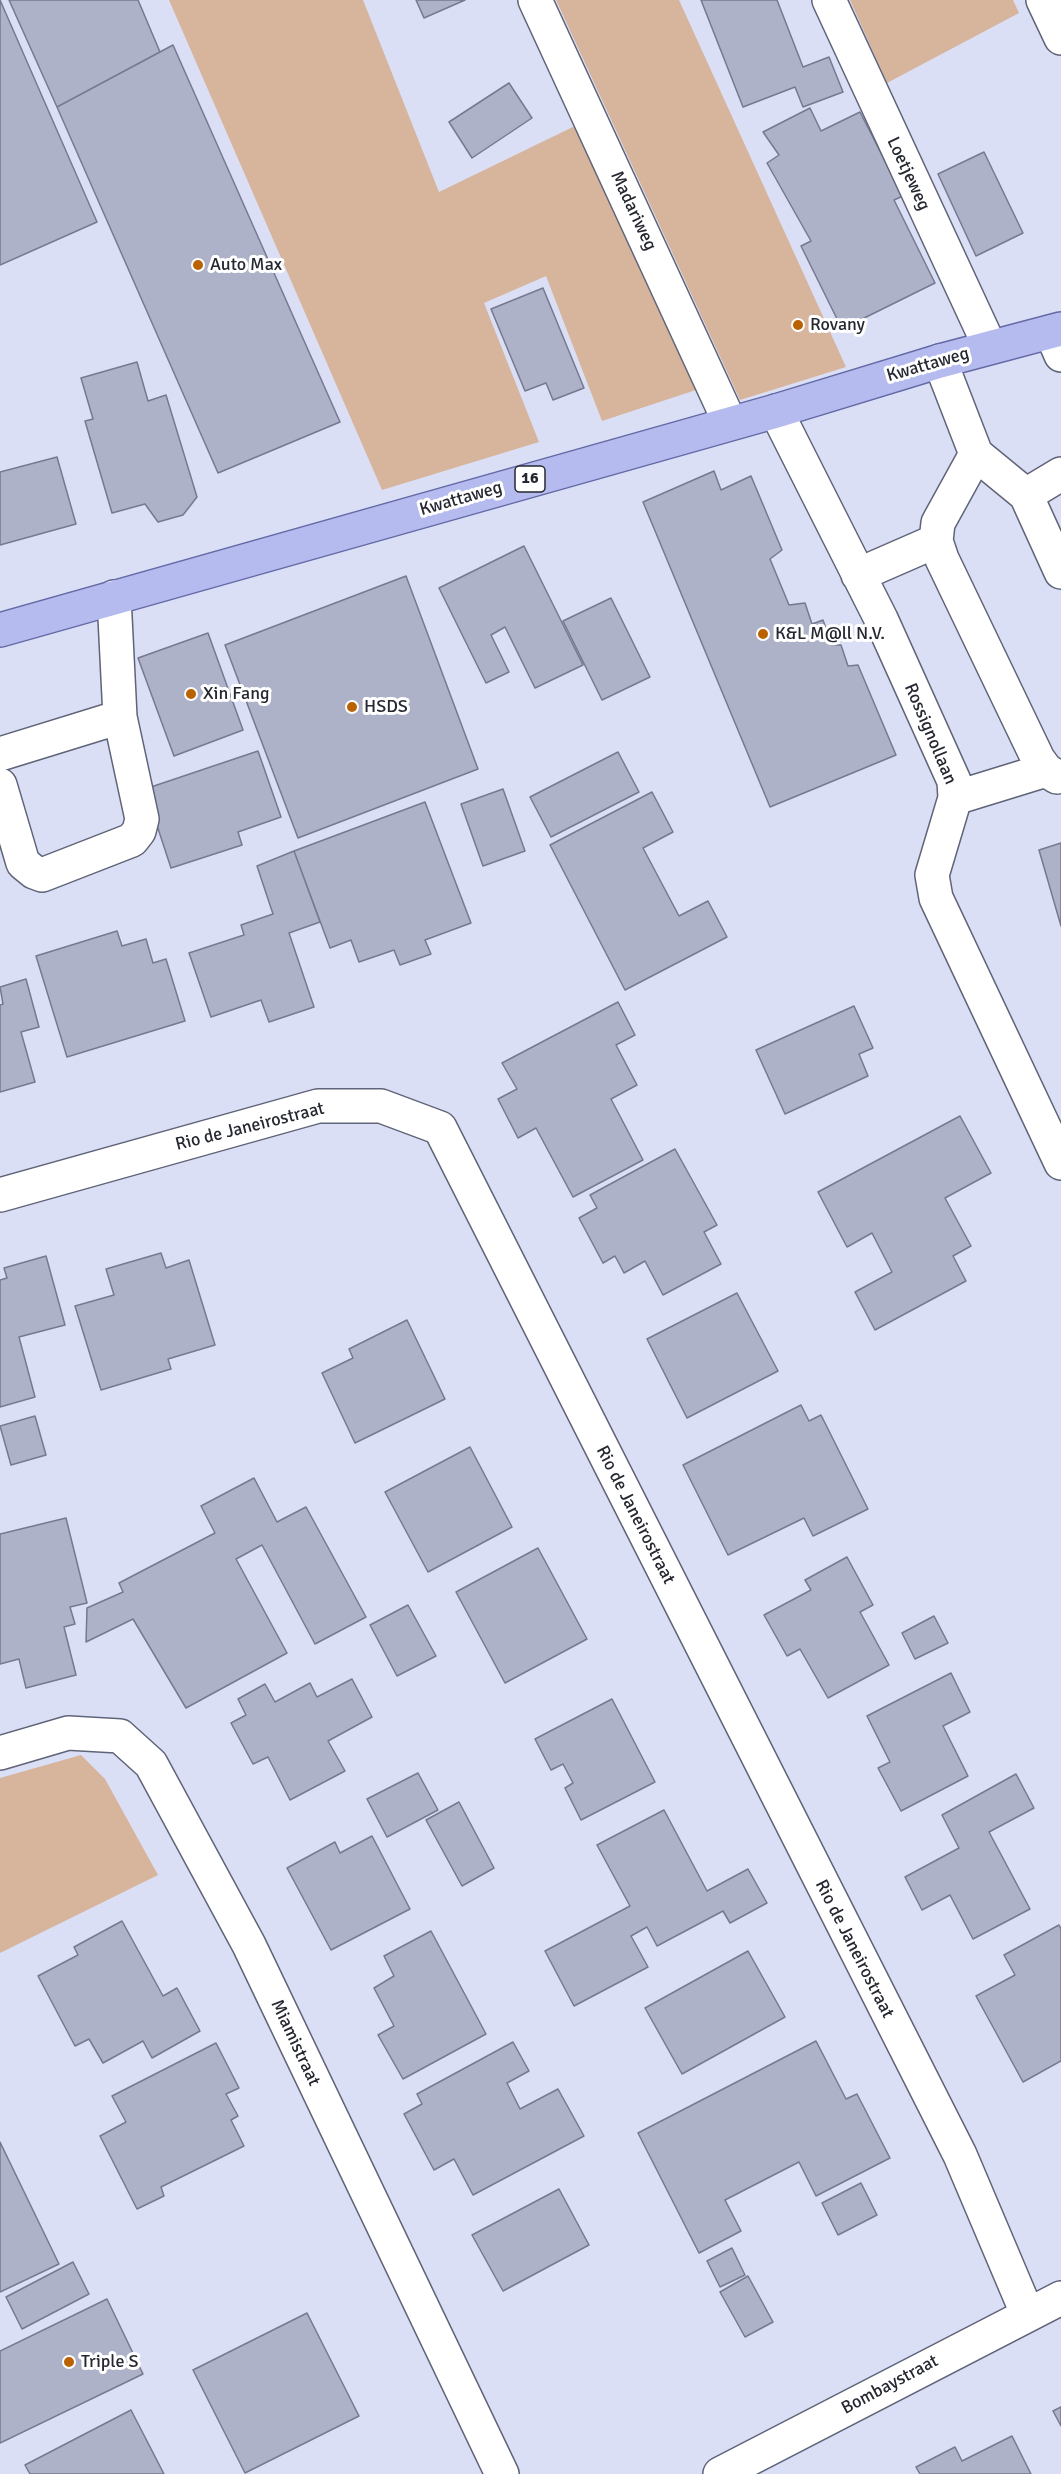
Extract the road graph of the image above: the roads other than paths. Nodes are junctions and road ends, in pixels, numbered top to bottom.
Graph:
1 (535, 0) edge
2 (829, 0) edge
3 (1043, 0) edge
4 (1061, 38) edge
5 (1058, 339) edge
6 (990, 347) junction
7 (940, 361) junction
8 (776, 411) junction
9 (730, 423) junction
10 (976, 454) junction
11 (1061, 474) edge
12 (1026, 495) junction
13 (936, 541) junction
14 (1061, 572) edge
15 (858, 575) junction
16 (114, 597) junction
17 (0, 630) edge
18 (120, 717) junction
19 (0, 754) edge
20 (1054, 773) edge
21 (0, 785) edge
22 (955, 798) junction
23 (1061, 1163) edge
24 (0, 1196) edge
25 (0, 1753) edge
26 (1061, 2298) edge
27 (1027, 2313) junction
28 (502, 2474) edge
29 (720, 2474) edge

1 - 9 street, Madariweg
2 - 6 street, Loetjeweg
3 - 4 street
5 - 6 main road, Kwattaweg / 16
6 - 7 main road, Kwattaweg / 16
7 - 8 main road, Kwattaweg / 16
7 - 10 street
8 - 9 main road, Kwattaweg / 16
8 - 15 street, Rossignollaan
9 - 16 main road, Kwattaweg / 16
10 - 12 street
10 - 13 street
11 - 12 street
12 - 14 street
13 - 15 street
13 - 20 street
15 - 22 street, Rossignollaan
16 - 17 main road, Kwattaweg / 16
16 - 18 street
18 - 19 street
18 - 21 street
20 - 22 street
22 - 23 street, Rossignollaan
24 - 27 street, Rio de Janeirostraat
25 - 28 street, Miamistraat
26 - 27 street, Bombaystraat
27 - 29 street, Bombaystraat

